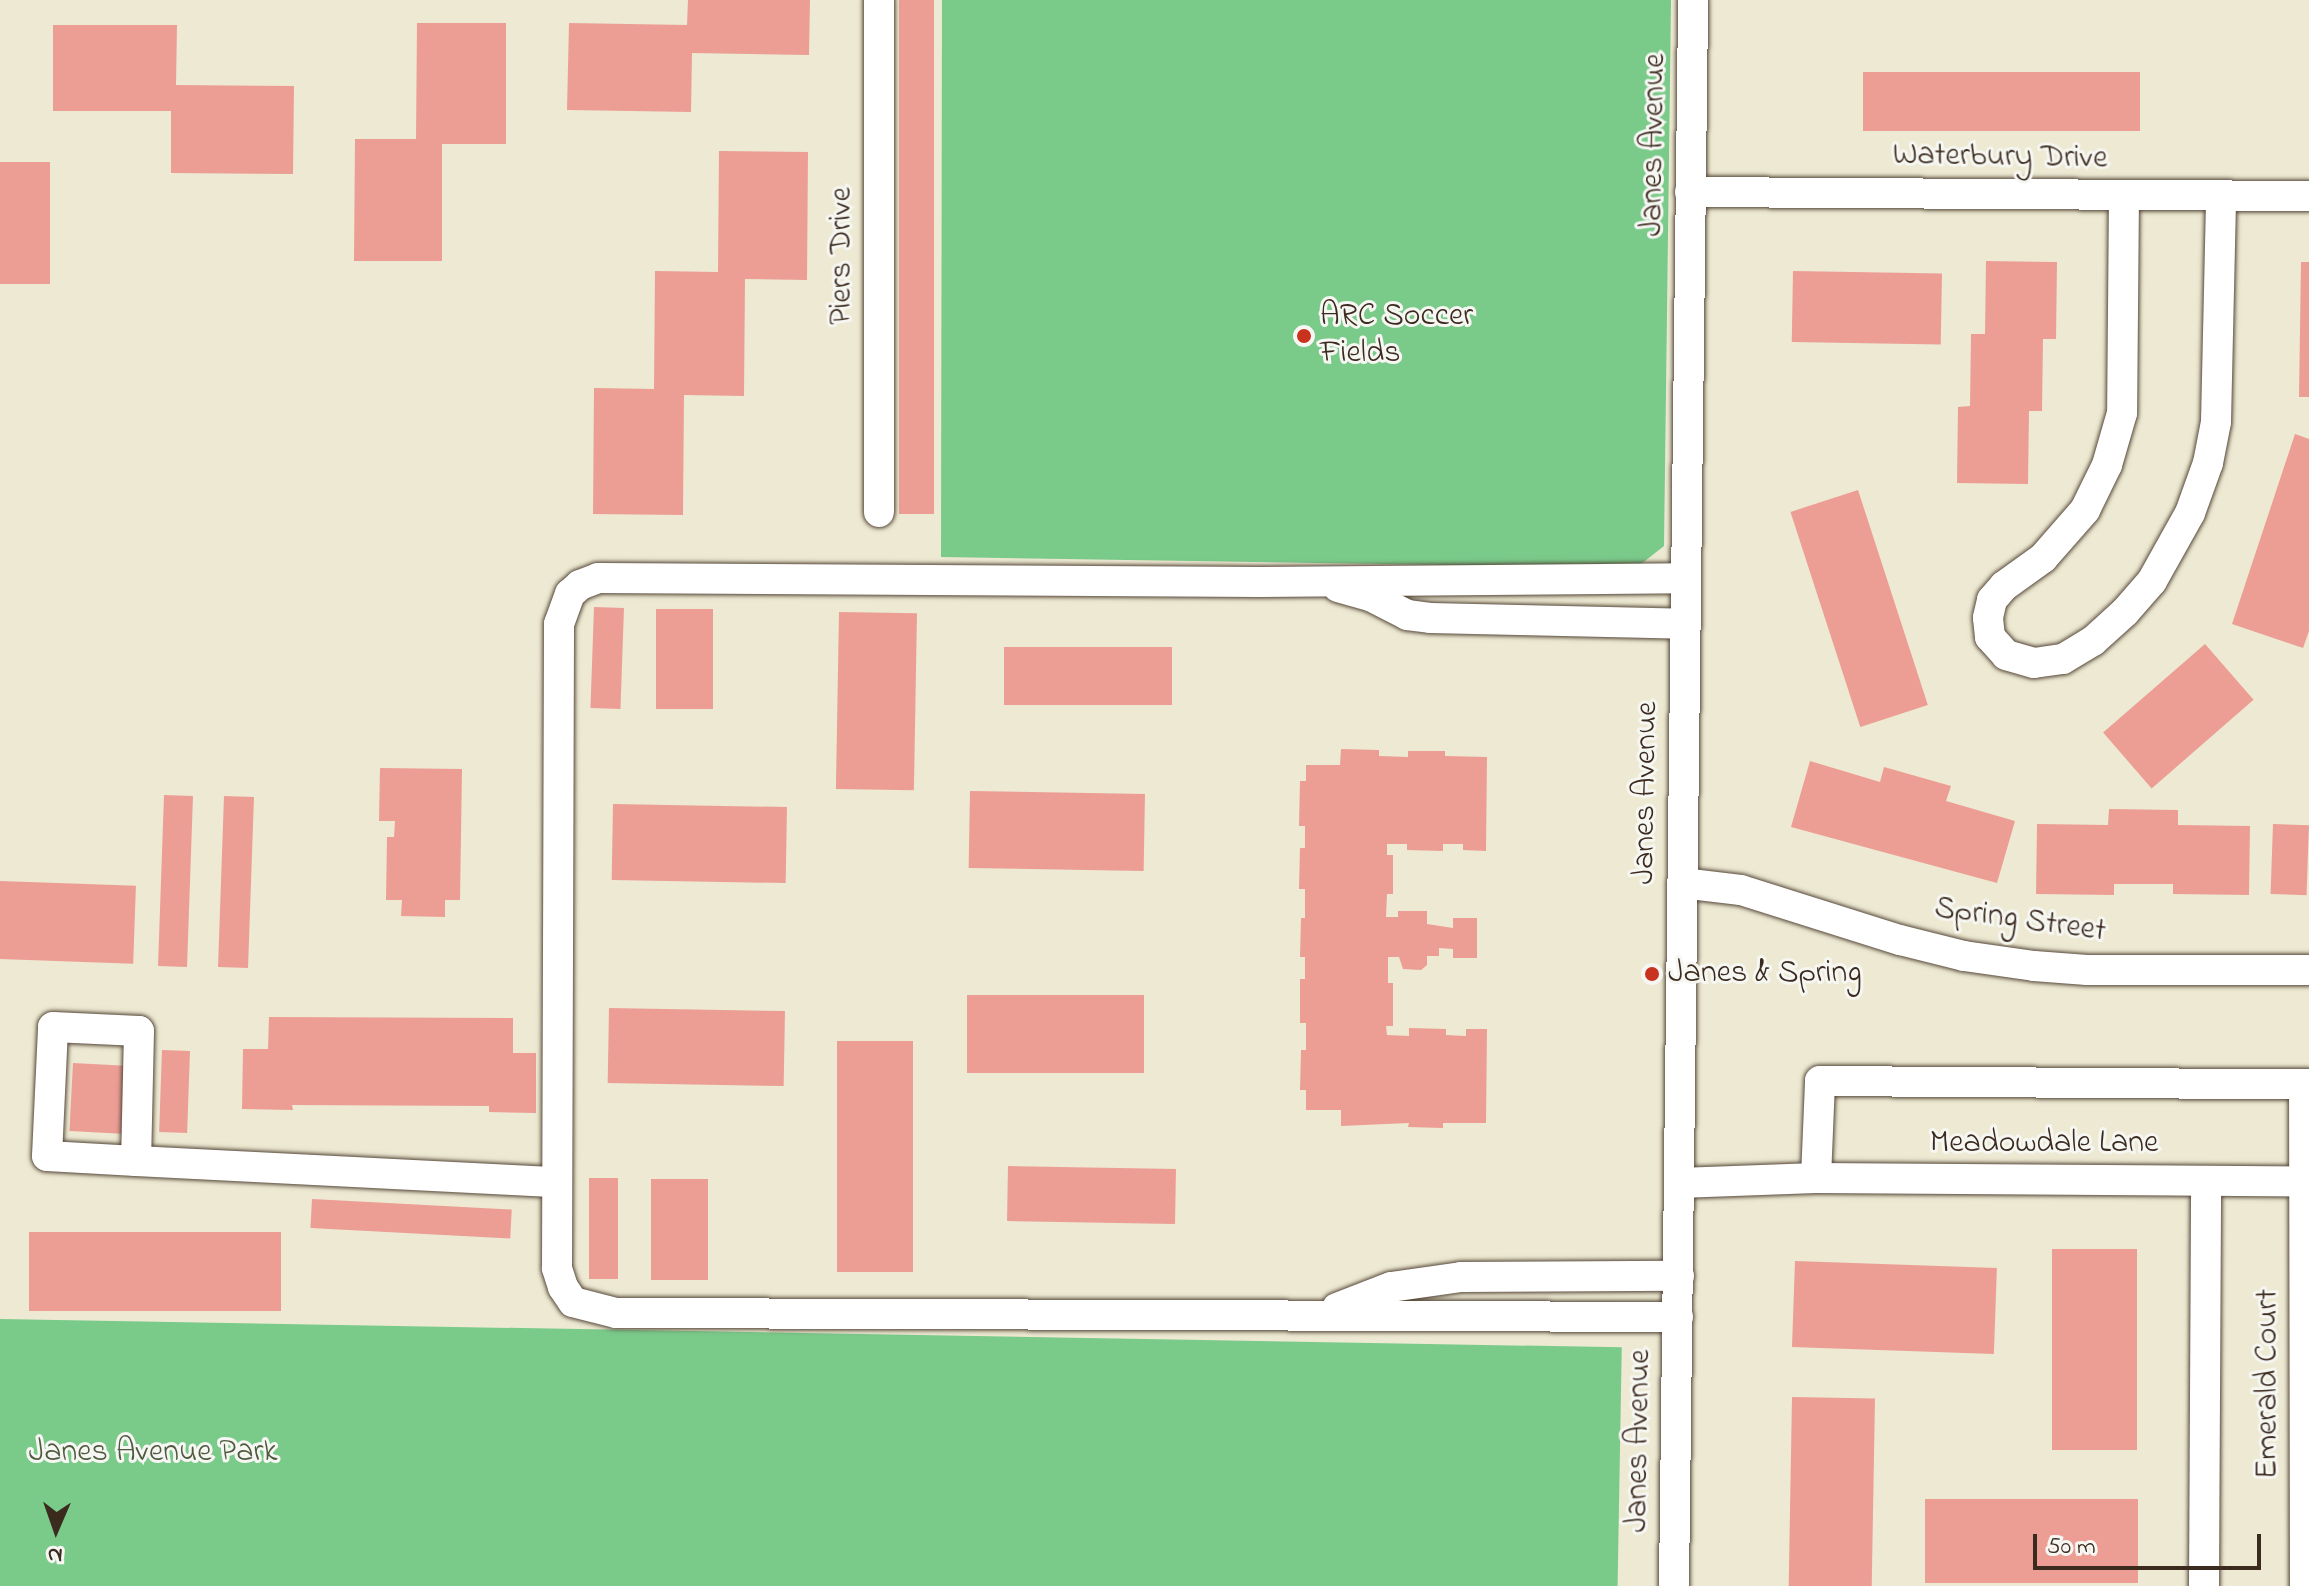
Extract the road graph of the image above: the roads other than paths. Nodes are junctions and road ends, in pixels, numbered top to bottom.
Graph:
1 (879, 0) edge
2 (1693, 0) edge
3 (1690, 192) junction
4 (2124, 195) junction
5 (2221, 196) junction
6 (2309, 196) edge
7 (879, 512) dead end
8 (1685, 578) junction
9 (1317, 581) junction
10 (1685, 624) junction
11 (1682, 883) junction
12 (2309, 970) edge
13 (2306, 1084) edge
14 (136, 1161) junction
15 (1816, 1178) junction
16 (2206, 1181) junction
17 (2305, 1181) junction
18 (556, 1182) junction
19 (1679, 1183) junction
20 (1679, 1276) junction
21 (1320, 1315) junction
22 (1678, 1317) junction
23 (1674, 1586) edge
24 (2204, 1586) edge
25 (2305, 1586) edge

1 - 7 street, Piers Drive
2 - 3 street, Janes Avenue
3 - 4 street, Waterbury Drive
3 - 8 street, Janes Avenue
4 - 5 street, Waterbury Drive
4 - 5 street
5 - 6 street, Waterbury Drive
8 - 9 street
8 - 10 street, Janes Avenue
9 - 10 street
9 - 18 street
10 - 11 street, Janes Avenue
11 - 12 street, Spring Street
11 - 19 street, Janes Avenue
13 - 15 street
13 - 17 street
14 - 14 street
14 - 18 street
15 - 16 street, Meadowdale Lane
15 - 19 street, Meadowdale Lane
16 - 17 street, Meadowdale Lane
16 - 24 street, Emerald Court
17 - 25 street, Emerald Court
18 - 21 street
19 - 20 street, Janes Avenue
20 - 21 street
20 - 22 street, Janes Avenue
21 - 22 street
22 - 23 street, Janes Avenue

